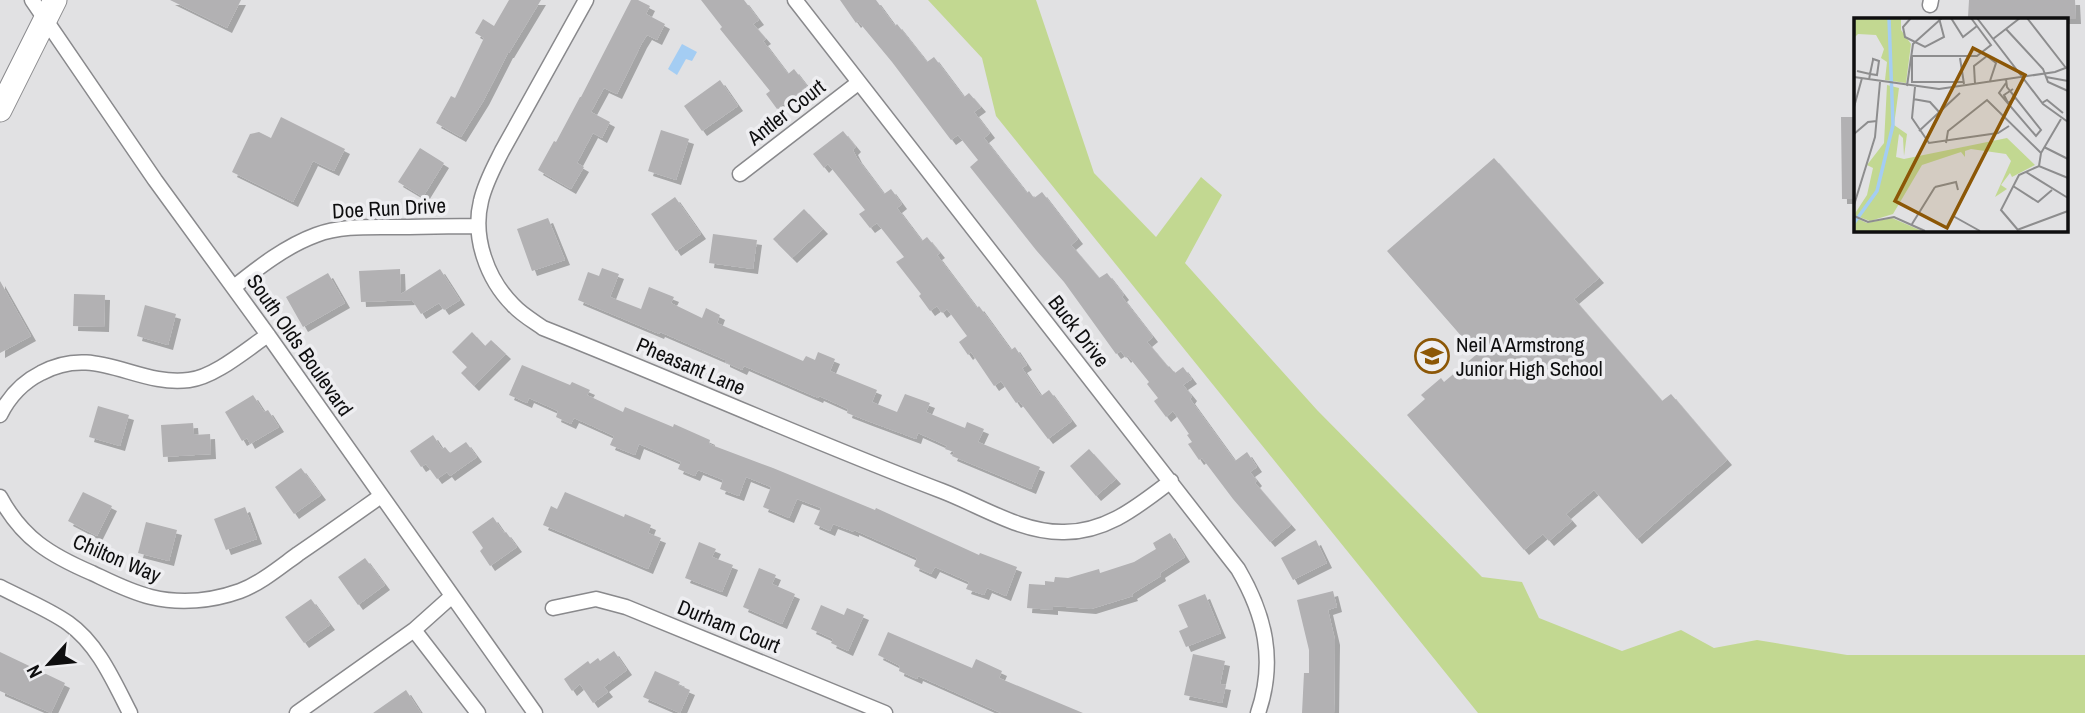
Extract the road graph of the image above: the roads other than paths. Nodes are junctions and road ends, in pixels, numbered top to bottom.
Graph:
1 (32, 0) edge
2 (586, 0) edge
3 (794, 0) edge
4 (50, 9) edge
5 (858, 83) junction
6 (0, 110) edge
7 (740, 174) dead end
8 (478, 226) junction
9 (234, 287) junction
10 (268, 335) junction
11 (0, 415) edge
12 (1171, 481) junction
13 (381, 496) junction
14 (0, 497) edge
15 (0, 587) edge
16 (452, 596) junction
17 (553, 608) dead end
18 (414, 630) junction
19 (880, 712) edge
20 (130, 713) edge
21 (297, 713) edge
22 (478, 713) edge
23 (535, 713) edge
24 (1258, 713) edge

1 - 4 street, South Olds Boulevard
2 - 8 street, Pheasant Lane
3 - 5 street, Buck Drive
4 - 6 main road
4 - 9 street, South Olds Boulevard
5 - 7 street, Antler Court
5 - 12 street, Buck Drive
8 - 9 street, Doe Run Drive
8 - 12 street, Pheasant Lane
9 - 10 street, South Olds Boulevard
10 - 11 street
10 - 13 street, South Olds Boulevard
12 - 24 street, Buck Drive
13 - 14 street, Chilton Way
13 - 16 street, South Olds Boulevard
15 - 20 street
16 - 18 street
16 - 23 street, South Olds Boulevard
17 - 19 street, Durham Court
18 - 21 street
18 - 22 street

